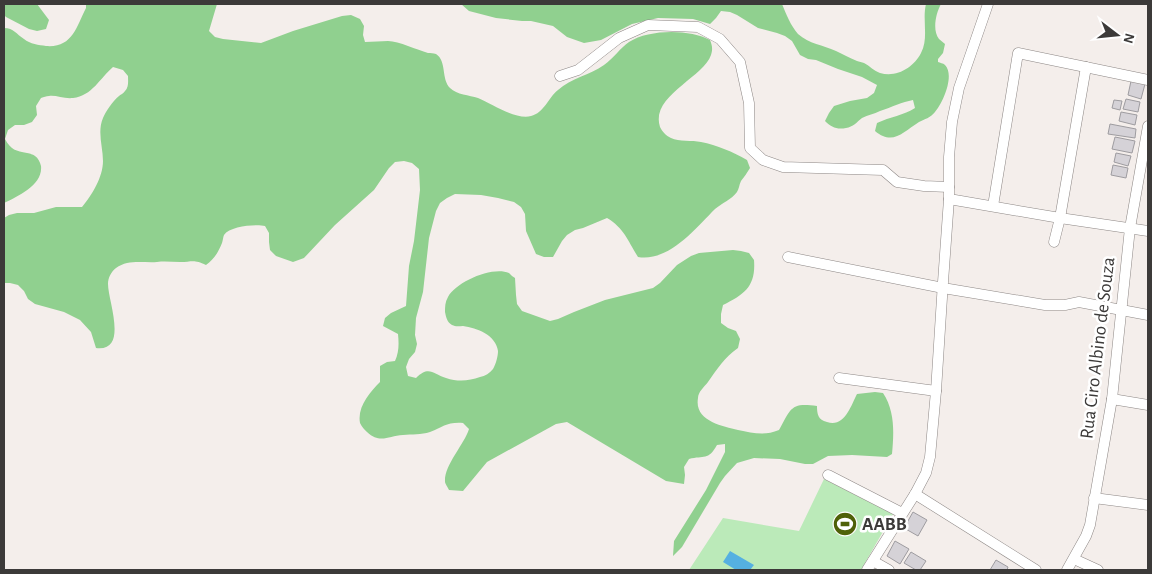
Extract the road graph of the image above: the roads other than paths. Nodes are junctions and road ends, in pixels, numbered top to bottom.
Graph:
1 (988, 4) edge
2 (1086, 67) junction
3 (560, 76) dead end
4 (1148, 80) edge
5 (1148, 126) edge
6 (1146, 153) edge
7 (949, 187) junction
8 (949, 199) junction
9 (992, 206) junction
10 (1060, 218) junction
11 (1130, 228) junction
12 (1148, 231) edge
13 (1054, 242) dead end
14 (788, 257) dead end
15 (942, 288) junction
16 (1121, 310) junction
17 (1148, 315) edge
18 (839, 378) dead end
19 (936, 391) junction
20 (1112, 399) junction
21 (1148, 405) edge
22 (828, 475) dead end
23 (915, 494) junction
24 (1094, 498) junction
25 (1148, 505) edge
26 (902, 513) junction
27 (1074, 559) junction
28 (870, 566) edge
29 (889, 570) edge
30 (1036, 570) edge
31 (1067, 570) edge
32 (1098, 570) edge

1 - 7 street
2 - 4 street
2 - 9 street
2 - 10 street
3 - 7 street
5 - 6 street, Rua Ciro Albino de Souza
6 - 11 street, Rua Ciro Albino de Souza
7 - 8 street
8 - 9 street
8 - 15 street
9 - 10 street
10 - 11 street
10 - 13 street
11 - 12 street
11 - 16 street, Rua Ciro Albino de Souza
14 - 15 street
15 - 16 street
15 - 19 street
16 - 17 street
16 - 20 street, Rua Ciro Albino de Souza
18 - 19 street
19 - 23 street
20 - 21 street
20 - 24 street, Rua Ciro Albino de Souza
22 - 26 street
23 - 26 street
23 - 30 street
24 - 25 street
24 - 27 street, Rua Ciro Albino de Souza
26 - 28 street
27 - 31 street, Rua Ciro Albino de Souza
27 - 32 street
28 - 29 street

